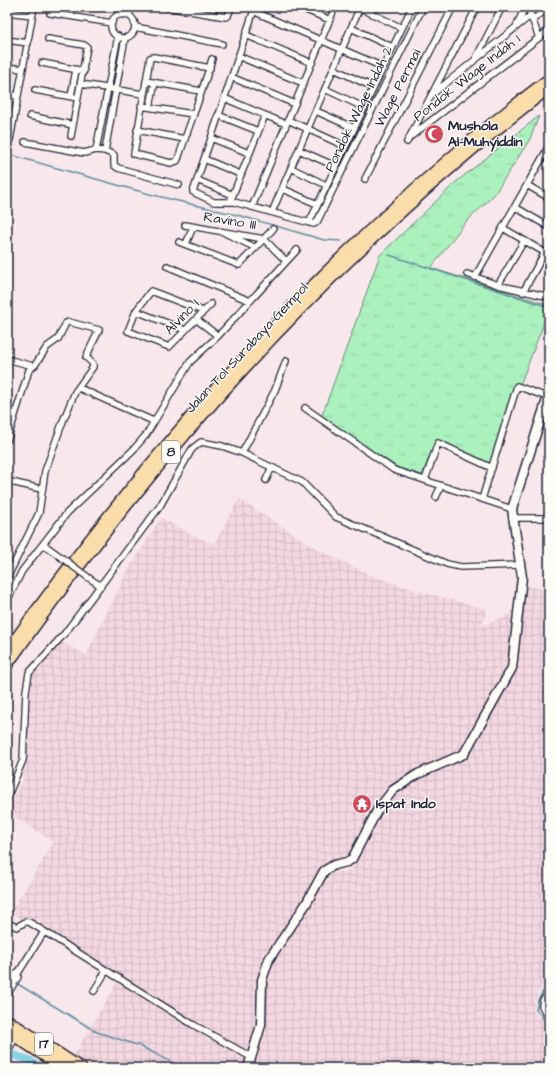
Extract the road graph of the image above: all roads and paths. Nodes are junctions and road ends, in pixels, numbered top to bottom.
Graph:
1 (34, 7) edge
2 (123, 7) edge
3 (131, 7) edge
4 (166, 7) edge
5 (231, 7) edge
6 (299, 7) edge
7 (335, 7) edge
8 (360, 7) edge
9 (422, 7) edge
10 (453, 7) edge
11 (478, 7) edge
12 (502, 7) edge
13 (526, 7) edge
14 (410, 8) edge
15 (549, 8) edge
16 (254, 9) edge
17 (7, 12) edge
18 (50, 13) dead end
19 (32, 15) junction
20 (122, 15) junction
21 (129, 16) junction
22 (531, 18) junction
23 (330, 20) junction
24 (112, 24) junction
25 (135, 27) junction
26 (352, 28) junction
27 (402, 28) junction
28 (515, 30) junction
29 (549, 30) edge
30 (246, 35) junction
31 (118, 36) junction
32 (125, 38) junction
33 (539, 38) junction
34 (48, 39) dead end
35 (7, 40) edge
36 (321, 40) junction
37 (28, 43) junction
38 (222, 44) dead end
39 (392, 47) junction
40 (342, 49) junction
41 (238, 56) junction
42 (212, 59) dead end
43 (312, 62) junction
44 (474, 62) junction
45 (42, 63) dead end
46 (383, 66) junction
47 (7, 67) edge
48 (210, 68) junction
49 (334, 68) junction
50 (23, 69) junction
51 (76, 70) junction
52 (84, 71) junction
53 (231, 78) junction
54 (549, 79) edge
55 (146, 81) junction
56 (155, 82) junction
57 (303, 83) junction
58 (81, 84) junction
59 (373, 87) junction
60 (108, 88) junction
61 (549, 88) edge
62 (325, 89) junction
63 (35, 90) dead end
64 (116, 90) junction
65 (201, 91) junction
66 (433, 93) junction
67 (7, 94) edge
68 (144, 94) junction
69 (18, 96) junction
70 (71, 96) junction
71 (78, 98) junction
72 (224, 98) junction
73 (295, 104) junction
74 (142, 106) junction
75 (150, 107) junction
76 (364, 107) junction
77 (316, 111) junction
78 (194, 114) junction
79 (218, 115) junction
80 (265, 115) junction
81 (30, 116) dead end
82 (7, 120) edge
83 (14, 121) junction
84 (287, 122) junction
85 (74, 124) junction
86 (354, 128) junction
87 (137, 130) junction
88 (308, 130) junction
89 (258, 131) junction
90 (71, 136) dead end
91 (211, 138) junction
92 (185, 139) junction
93 (7, 141) edge
94 (25, 142) dead end
95 (345, 146) junction
96 (549, 146) edge
97 (96, 150) junction
98 (299, 150) junction
99 (105, 151) junction
100 (249, 153) junction
101 (204, 159) junction
102 (335, 166) junction
103 (291, 168) junction
104 (240, 174) junction
105 (365, 179) dead end
106 (197, 180) junction
107 (179, 185) dead end
108 (326, 185) junction
109 (527, 185) junction
110 (283, 189) junction
111 (232, 194) junction
112 (549, 197) edge
113 (230, 202) junction
114 (317, 204) junction
115 (252, 207) junction
116 (515, 207) junction
117 (272, 212) junction
118 (309, 223) junction
119 (185, 225) dead end
120 (193, 227) junction
121 (549, 227) edge
122 (503, 228) junction
123 (273, 229) dead end
124 (223, 232) junction
125 (264, 239) junction
126 (524, 241) junction
127 (179, 242) dead end
128 (186, 244) junction
129 (256, 248) junction
130 (297, 250) dead end
131 (547, 254) edge
132 (286, 262) junction
133 (167, 266) dead end
134 (467, 274) dead end
135 (475, 277) junction
136 (498, 285) junction
137 (523, 292) junction
138 (549, 297) edge
139 (250, 301) junction
140 (211, 304) dead end
141 (136, 311) junction
142 (203, 311) junction
143 (196, 319) junction
144 (185, 330) junction
145 (218, 336) junction
146 (7, 360) edge
147 (286, 361) dead end
148 (33, 366) junction
149 (79, 388) junction
150 (548, 395) edge
151 (305, 408) dead end
152 (153, 421) junction
153 (7, 441) edge
154 (242, 453) junction
155 (272, 467) junction
156 (492, 468) junction
157 (266, 480) dead end
158 (425, 480) junction
159 (7, 481) edge
160 (441, 486) junction
161 (41, 489) junction
162 (436, 497) dead end
163 (482, 499) junction
164 (512, 509) junction
165 (512, 518) junction
166 (549, 518) edge
167 (43, 544) junction
168 (520, 565) junction
169 (7, 578) edge
170 (101, 586) junction
171 (7, 601) edge
172 (7, 651) edge
173 (7, 665) edge
174 (8, 795) edge
175 (7, 923) edge
176 (44, 932) junction
177 (106, 971) junction
178 (12, 982) edge
179 (94, 991) dead end
180 (549, 994) edge
181 (7, 995) edge
182 (549, 1018) edge
183 (7, 1020) edge
184 (7, 1031) edge
185 (15, 1039) junction
186 (7, 1052) edge
187 (251, 1057) junction
188 (63, 1068) edge
189 (81, 1068) edge
190 (248, 1068) edge

1 - 19 street
2 - 20 street
3 - 21 street
4 - 5 street
6 - 23 street
7 - 23 street
8 - 26 street
8 - 27 street
9 - 118 street, Pondok Wage Indah 2
10 - 105 street, Wage Permai
11 - 66 street, Pondok Wage Indah 1
12 - 44 street, Pondok Wage Indah 1
13 - 22 street, Pondok Wage Indah 1
13 - 28 street, Pondok Wage Indah 1
14 - 27 street
15 - 22 street, Pondok Wage Indah 1
16 - 30 street
16 - 36 street
17 - 19 street
18 - 24 street
19 - 37 street
20 - 21 street
20 - 24 street
21 - 25 street
22 - 28 street, Pondok Wage Indah 1
22 - 33 street, Pondok Wage Indah 1
23 - 36 street
24 - 31 street
25 - 32 street
25 - 38 street
26 - 39 street
26 - 40 street
27 - 39 street
28 - 44 street, Pondok Wage Indah 1
29 - 33 street, Pondok Wage Indah 1
30 - 41 street
30 - 43 street
31 - 32 street
31 - 60 street
32 - 64 street
33 - 66 street, Pondok Wage Indah 1
34 - 52 street
35 - 37 street
36 - 40 street
36 - 43 street
37 - 50 street
39 - 46 street
40 - 46 street
40 - 49 street
41 - 53 street
41 - 57 street
42 - 48 street
43 - 57 street
44 - 66 street, Pondok Wage Indah 1
45 - 51 street
46 - 59 street
47 - 50 street
48 - 55 street
48 - 65 street
49 - 59 street
49 - 62 street
50 - 69 street
51 - 52 street
51 - 70 street
52 - 58 street
53 - 72 street
53 - 73 street
54 - 172 highway, Jalan Tol Surabaya–Gempol / 8
55 - 56 street
55 - 68 street
56 - 65 street
56 - 75 street
57 - 73 street
58 - 60 street
58 - 71 street
59 - 76 street
60 - 64 street
60 - 97 street
61 - 173 highway, Jalan Tol Surabaya–Gempol / 8
62 - 76 street
62 - 77 street
63 - 70 street
64 - 68 street
64 - 99 street
65 - 78 street
67 - 69 street
68 - 74 street
69 - 83 street
70 - 71 street
71 - 85 street
72 - 79 street
72 - 80 street
73 - 84 street
74 - 75 street
74 - 87 street
75 - 78 street
76 - 86 street
77 - 86 street
77 - 88 street
78 - 92 street
79 - 89 street
79 - 91 street
80 - 84 street
80 - 89 street
81 - 85 street
82 - 83 street
83 - 93 street
84 - 88 street
84 - 115 street
85 - 90 street
86 - 95 street
87 - 92 street
87 - 92 street
88 - 95 street
88 - 98 street
89 - 100 street
91 - 100 street
91 - 101 street
94 - 97 street
95 - 102 street
96 - 109 street
97 - 99 street
98 - 102 street
98 - 103 street
99 - 107 street
100 - 104 street
101 - 104 street
101 - 106 street
102 - 108 street
103 - 108 street
103 - 110 street
104 - 111 street
106 - 111 street
106 - 113 street
108 - 114 street
109 - 112 street
109 - 116 street
110 - 114 street
110 - 117 street
111 - 113 street
113 - 115 street
114 - 118 street
115 - 117 street
116 - 121 street
116 - 122 street
117 - 118 street
119 - 120 street, Ravino III
120 - 124 street, Ravino III
120 - 128 street
122 - 126 street
122 - 135 street
123 - 125 street
124 - 125 street, Ravino III
124 - 129 street
125 - 129 street
125 - 132 street, Ravino III
126 - 131 street
126 - 136 street
127 - 128 street
128 - 129 street
130 - 132 street
131 - 137 street
132 - 139 street
133 - 139 street
134 - 135 street
135 - 136 street
136 - 137 street
137 - 138 street
139 - 145 street
140 - 142 street, Alvino I
141 - 142 street
141 - 144 street
141 - 144 street, Alvino I
142 - 143 street, Alvino I
143 - 144 street, Alvino I
143 - 145 street
145 - 152 street
146 - 148 street
147 - 154 street
148 - 149 street
148 - 153 street
149 - 152 street
149 - 161 street
150 - 156 street
150 - 164 street
151 - 158 street
152 - 167 street
154 - 155 street
154 - 170 street
155 - 157 street
155 - 168 street
156 - 158 street
156 - 163 street
158 - 160 street
159 - 161 street
160 - 162 street
160 - 163 street
161 - 169 street
163 - 164 street
164 - 165 street
165 - 166 street
165 - 168 street
167 - 170 street, bridge
167 - 171 street
168 - 187 street
170 - 174 street
175 - 176 street
176 - 177 street
176 - 178 street
177 - 179 street
177 - 187 street
178 - 181 street
180 - 182 street
183 - 189 highway, 17
184 - 185 highway, 17
185 - 186 street
185 - 188 highway, 17
187 - 190 street

